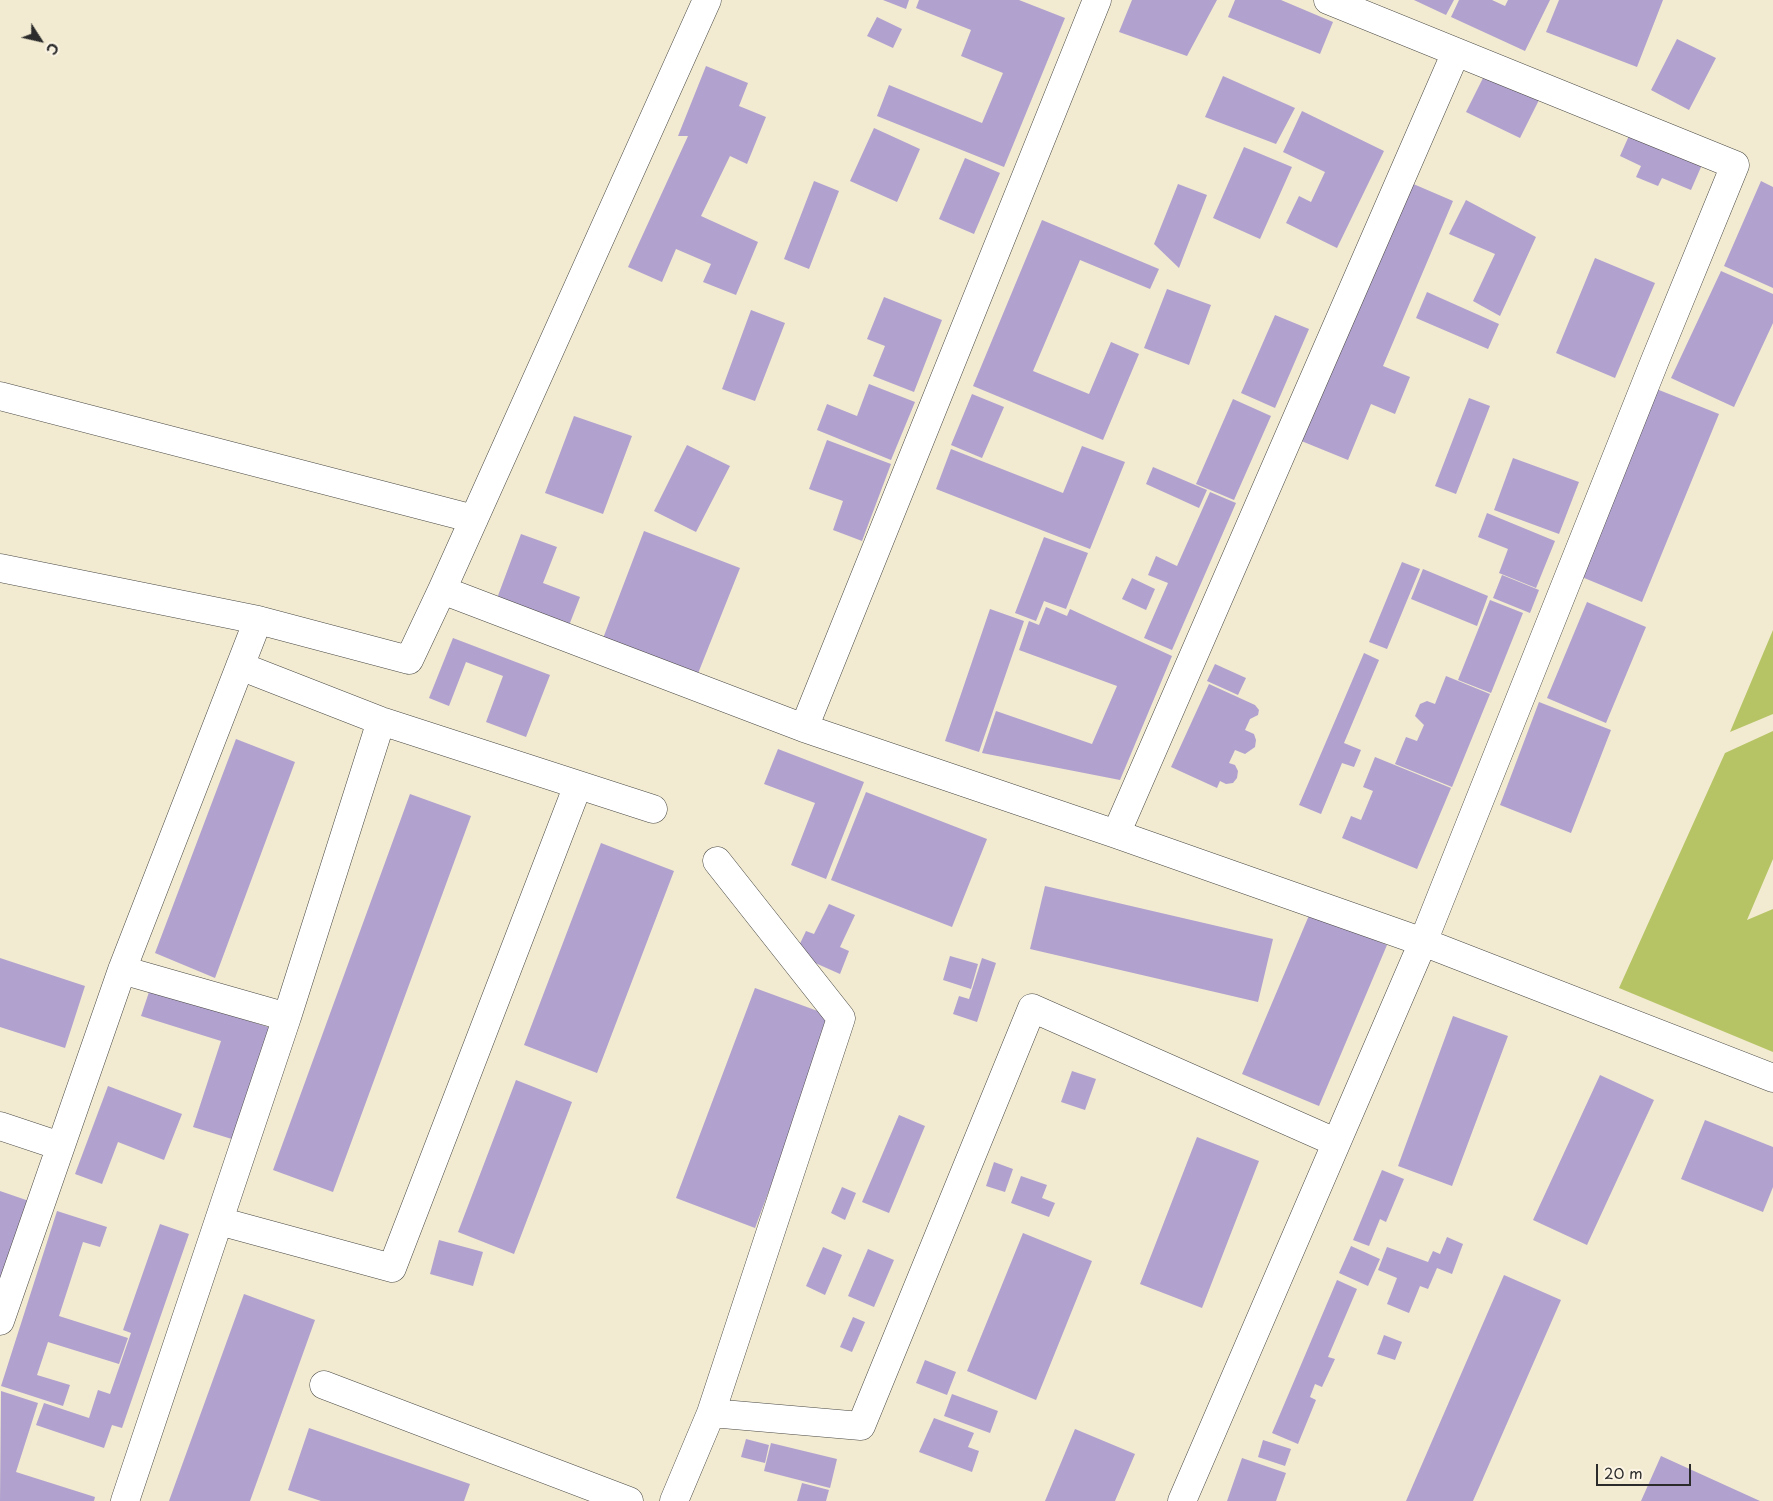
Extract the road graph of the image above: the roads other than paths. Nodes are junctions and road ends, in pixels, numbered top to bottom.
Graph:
1 (707, 0) edge
2 (1097, 0) edge
3 (1328, 0) edge
4 (1456, 52) junction
5 (0, 396) edge
6 (474, 519) junction
7 (0, 568) edge
8 (442, 590) junction
9 (258, 620) junction
10 (240, 666) junction
11 (381, 721) junction
12 (804, 728) junction
13 (578, 785) junction
14 (653, 809) dead end
15 (1116, 834) junction
16 (717, 861) dead end
17 (1423, 942) junction
18 (122, 970) junction
19 (287, 1017) junction
20 (1773, 1078) edge
21 (0, 1126) edge
22 (1335, 1142) junction
23 (60, 1146) junction
24 (220, 1221) junction
25 (0, 1321) edge
26 (324, 1385) dead end
27 (711, 1413) junction
28 (125, 1501) edge
29 (629, 1501) edge
30 (674, 1501) edge
31 (1182, 1501) edge

1 - 6 street
2 - 12 street
3 - 4 street
4 - 15 street
4 - 17 street
5 - 6 street
6 - 8 street
7 - 9 street
8 - 9 street
8 - 12 street
9 - 10 street
10 - 11 street
10 - 18 street
11 - 13 street
11 - 19 street
12 - 15 street
13 - 14 street
13 - 24 street
15 - 17 street
16 - 27 street
17 - 20 street
17 - 22 street
18 - 19 street
18 - 23 street
19 - 24 street
21 - 23 street
22 - 27 street
22 - 31 street
23 - 25 street
24 - 28 street
26 - 29 street
27 - 30 street

